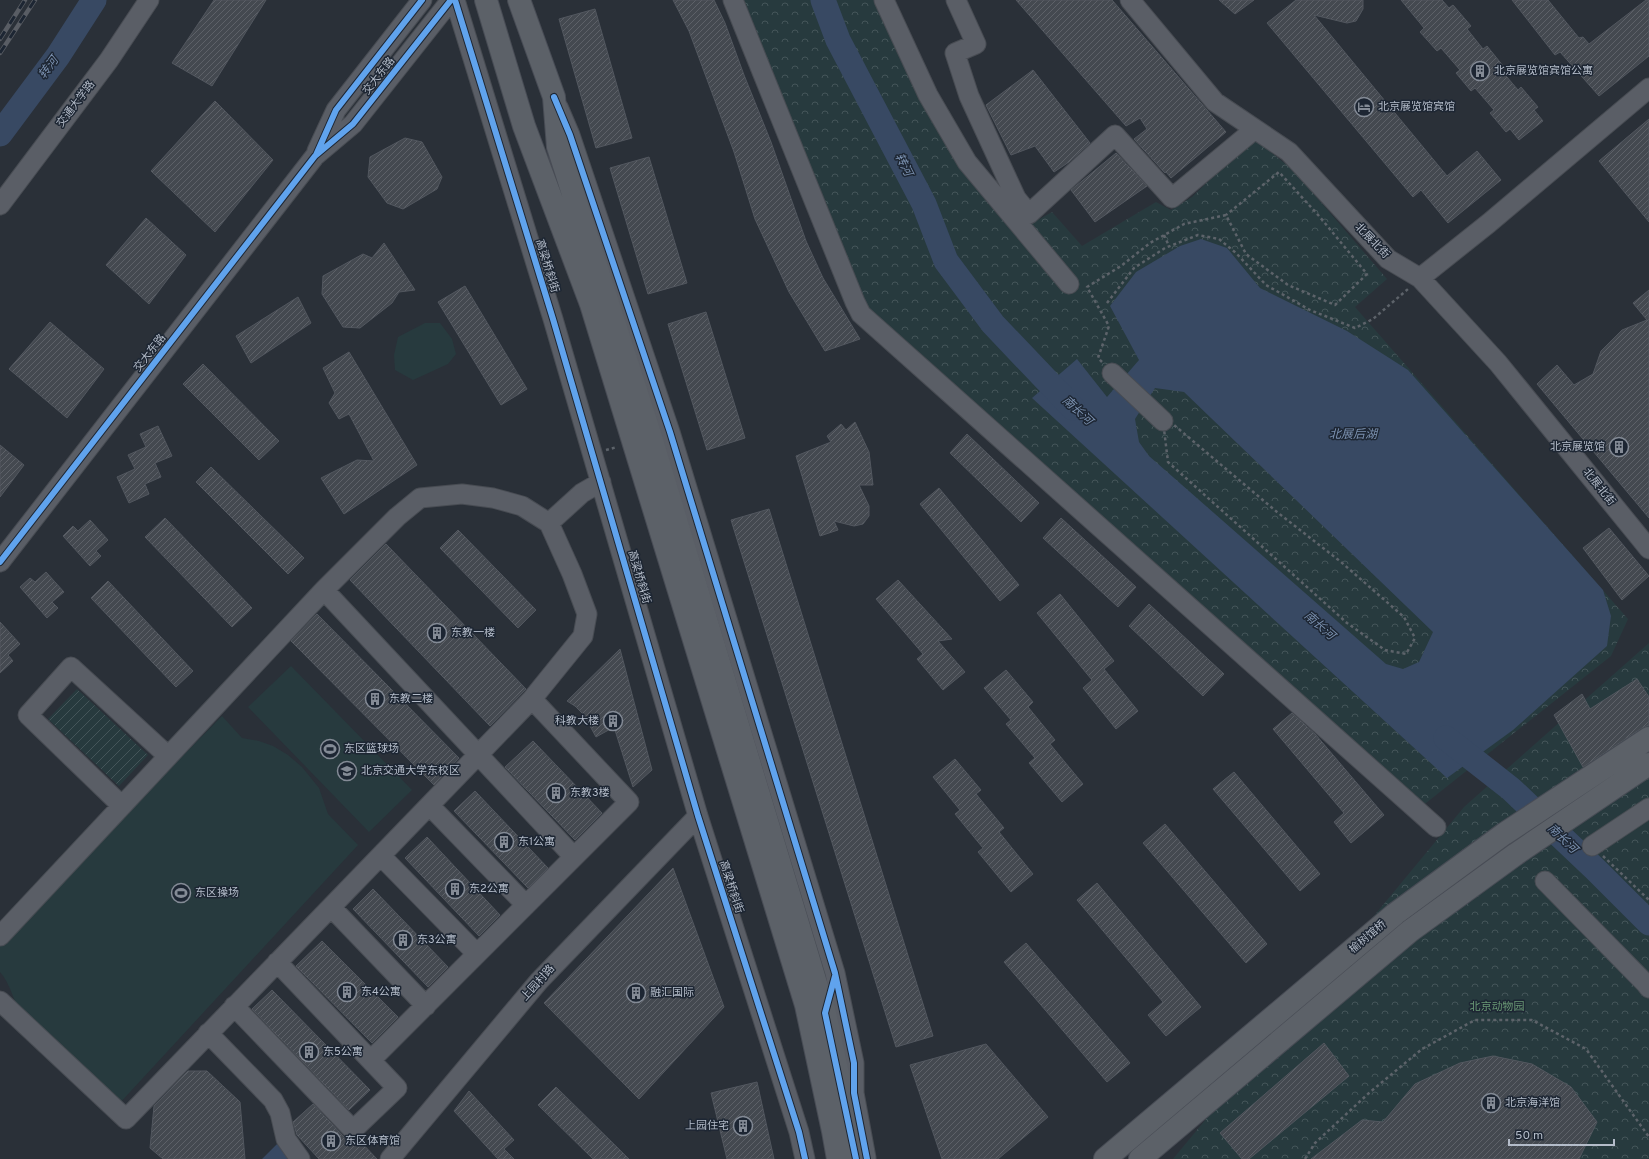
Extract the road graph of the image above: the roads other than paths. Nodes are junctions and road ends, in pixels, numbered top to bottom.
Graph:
1 (149, 0) edge
2 (422, 0) edge
3 (451, 0) edge
4 (455, 0) edge
5 (486, 0) edge
6 (519, 0) edge
7 (733, 0) edge
8 (884, 0) edge
9 (956, 0) edge
10 (1130, 0) edge
11 (1649, 88) edge
12 (554, 97) junction
13 (1255, 129) junction
14 (315, 156) junction
15 (0, 205) edge
16 (1420, 278) junction
17 (1069, 284) dead end
18 (1112, 373) road end
19 (1163, 421) road end
20 (600, 482) junction
21 (549, 523) junction
22 (1649, 549) edge
23 (0, 562) edge
24 (324, 590) junction
25 (532, 699) junction
26 (1649, 738) edge
27 (479, 755) junction
28 (168, 756) junction
29 (1649, 764) edge
30 (122, 806) junction
31 (430, 806) junction
32 (1649, 808) edge
33 (698, 816) junction
34 (1436, 827) dead end
35 (1592, 846) road end
36 (381, 856) junction
37 (574, 857) junction
38 (1545, 881) dead end
39 (526, 905) junction
40 (331, 907) junction
41 (0, 936) edge
42 (477, 954) junction
43 (277, 962) junction
44 (835, 973) junction
45 (1649, 988) edge
46 (0, 1001) edge
47 (234, 1006) junction
48 (426, 1006) junction
49 (825, 1012) junction
50 (208, 1033) junction
51 (371, 1060) junction
52 (300, 1159) edge
53 (390, 1159) edge
54 (805, 1159) edge
55 (838, 1159) edge
56 (856, 1159) edge
57 (867, 1159) edge
58 (1105, 1159) edge
59 (1140, 1159) edge

1 - 15 street, 交通大学路
2 - 14 street, 交大东路
3 - 14 street, 交大东路
4 - 20 street, 高梁桥斜街
5 - 55 main road
6 - 12 main road
7 - 34 street
8 - 17 street
9 - 13 street
10 - 13 street, 北展北街
11 - 16 street
12 - 44 street
12 - 49 main road
13 - 16 street, 北展北街
14 - 23 street, 交大东路
16 - 22 street, 北展北街
18 - 19 street
20 - 21 street
20 - 33 street, 高梁桥斜街
21 - 24 street
21 - 25 street
24 - 27 street
24 - 28 street
25 - 27 street
25 - 37 street
26 - 58 main road, 榆树馆桥
27 - 31 street
27 - 37 street
28 - 30 street
28 - 30 street
29 - 59 main road, 榆树馆桥
30 - 41 street
31 - 36 street
31 - 39 street
32 - 35 street
33 - 53 street, 上园村路
33 - 54 street, 高梁桥斜街
36 - 40 street
36 - 42 street
37 - 39 street
38 - 45 street
39 - 42 street
40 - 43 street
40 - 48 street
42 - 48 street
43 - 47 street
43 - 51 street
44 - 49 street
44 - 57 street
46 - 50 street
47 - 50 street
47 - 51 street
48 - 51 street
49 - 56 main road
50 - 52 street

